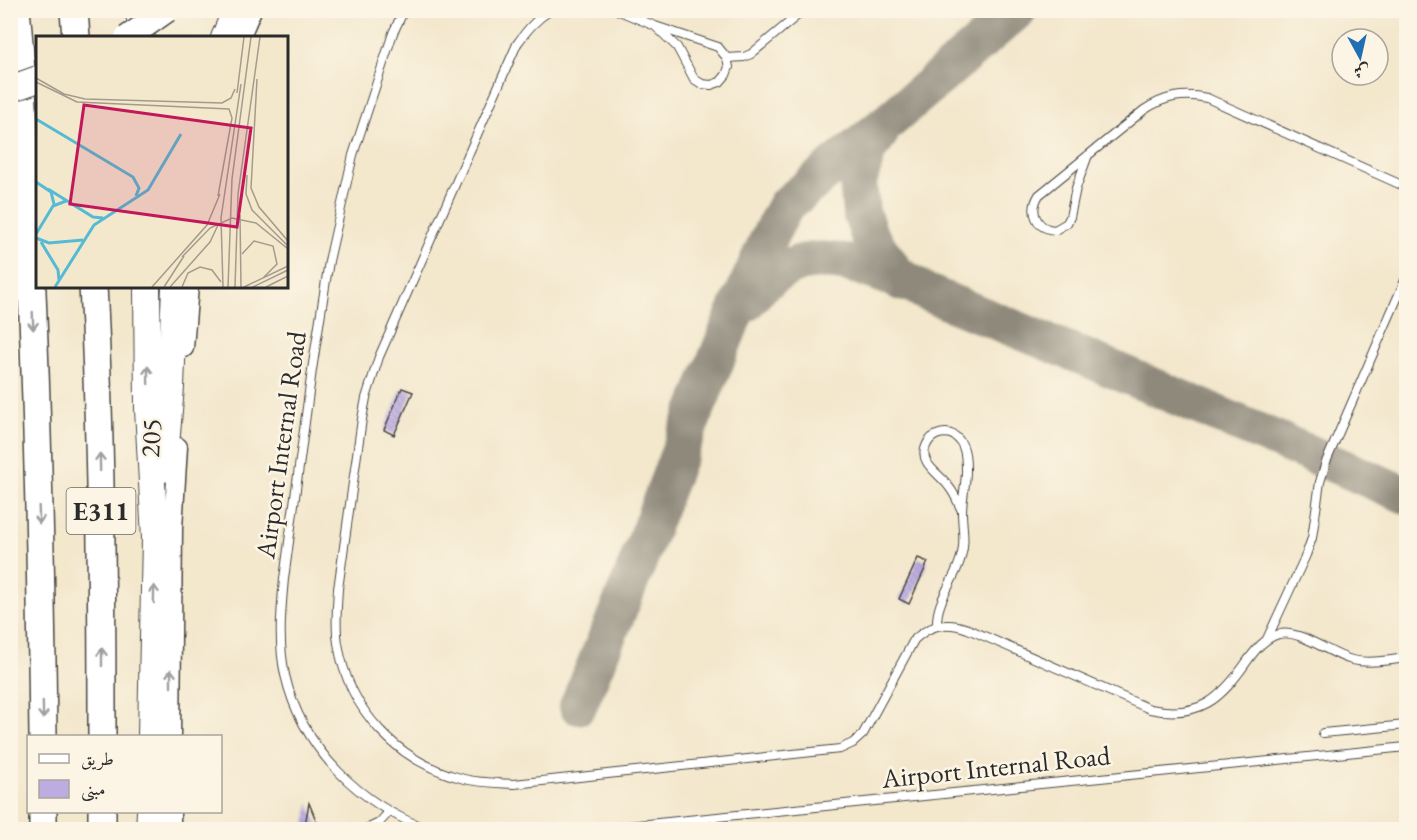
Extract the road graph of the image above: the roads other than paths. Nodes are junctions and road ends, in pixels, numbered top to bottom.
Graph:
1 (16, 10) edge
2 (74, 10) edge
3 (139, 10) edge
4 (156, 10) edge
5 (167, 10) edge
6 (236, 10) edge
7 (252, 10) edge
8 (404, 10) edge
9 (551, 10) edge
10 (616, 10) edge
11 (804, 10) edge
12 (655, 26) junction
13 (76, 36) edge
14 (130, 36) edge
15 (142, 36) edge
16 (152, 36) edge
17 (225, 36) edge
18 (241, 36) edge
19 (727, 58) junction
20 (36, 77) edge
21 (36, 78) edge
22 (10, 79) edge
23 (10, 88) edge
24 (1088, 155) junction
25 (1407, 187) edge
26 (10, 234) edge
27 (31, 275) junction
28 (1407, 278) edge
29 (93, 288) edge
30 (147, 288) edge
31 (175, 288) edge
32 (189, 288) edge
33 (962, 511) junction
34 (155, 538) junction
35 (937, 625) junction
36 (1267, 639) junction
37 (1407, 658) edge
38 (1407, 725) edge
39 (1323, 733) dead end
40 (43, 735) edge
41 (102, 735) edge
42 (151, 735) edge
43 (171, 735) edge
44 (1407, 747) edge
45 (389, 812) junction
46 (43, 813) edge
47 (102, 813) edge
48 (150, 813) edge
49 (171, 813) edge
50 (43, 830) edge
51 (102, 830) edge
52 (149, 830) edge
53 (171, 830) edge
54 (364, 830) edge
55 (430, 830) edge
56 (589, 830) edge

1 - 27 highway, E311
2 - 13 highway
3 - 15 highway
4 - 16 highway
5 - 14 main road, bridge
6 - 17 highway
7 - 18 street
8 - 45 lane, Airport Internal Road
9 - 35 lane
10 - 12 lane
11 - 19 lane
12 - 19 lane
12 - 19 lane
20 - 22 main road
21 - 23 highway, bridge
24 - 24 lane
24 - 25 lane
26 - 27 highway
27 -> 40 highway, E311
28 - 36 lane
41 -> 29 highway, E311
34 -> 30 highway
31 - 34 highway
43 -> 32 street, 205
33 - 33 lane
33 - 35 lane
42 -> 34 highway
35 - 36 lane
36 - 37 lane
38 - 39 lane
44 - 56 lane, Airport Internal Road
45 - 54 lane
45 - 55 lane, Airport Internal Road
46 - 50 highway
47 - 51 highway
48 - 52 highway
49 - 53 street

